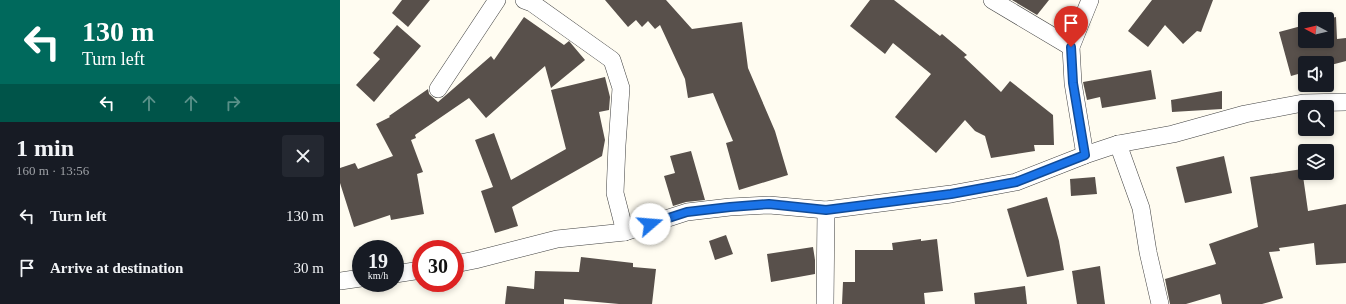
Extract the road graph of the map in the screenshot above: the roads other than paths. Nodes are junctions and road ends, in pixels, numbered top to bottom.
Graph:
1 (497, 0) edge
2 (992, 0) edge
3 (1090, 0) edge
4 (530, 1) edge
5 (1071, 47) junction
6 (438, 89) dead end
7 (1346, 102) edge
8 (1118, 144) junction
9 (1085, 155) junction
10 (826, 210) junction
11 (625, 232) junction
12 (464, 262) edge
13 (352, 279) edge
14 (340, 281) edge
15 (826, 304) edge
16 (1160, 304) edge

1 - 6 street
2 - 5 street
3 - 5 street
4 - 11 street
5 - 9 street
7 - 8 street
8 - 9 street
8 - 16 street
9 - 10 street
10 - 11 street
10 - 15 street
11 - 12 street
13 - 14 street

